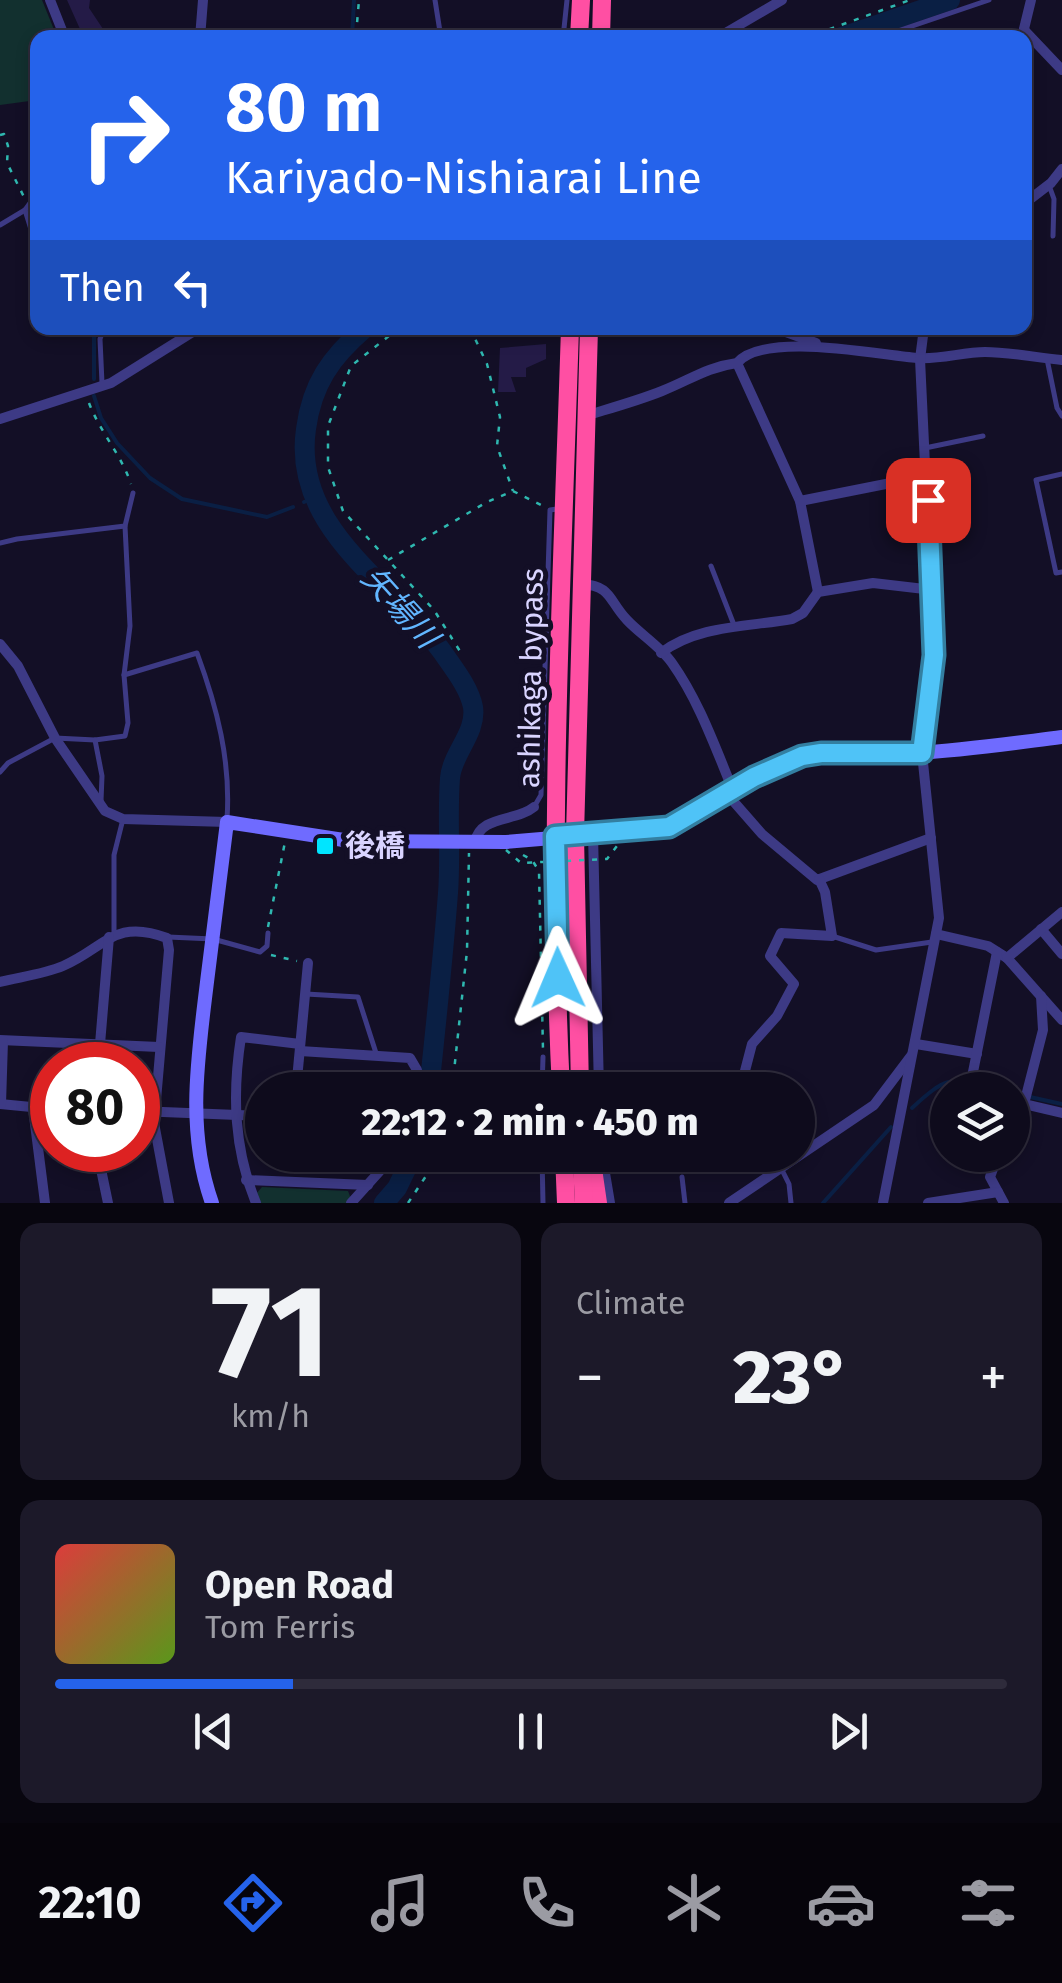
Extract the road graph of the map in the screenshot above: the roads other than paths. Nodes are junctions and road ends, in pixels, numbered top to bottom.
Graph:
1 (50, 0) edge
2 (203, 0) edge
3 (435, 0) edge
4 (602, 0) edge
5 (782, 0) edge
6 (989, 0) edge
7 (1032, 0) edge
8 (572, 2) edge
9 (62, 30) edge
10 (201, 30) edge
11 (440, 30) edge
12 (565, 30) edge
13 (578, 30) edge
14 (601, 30) edge
15 (731, 30) edge
16 (901, 30) edge
17 (1024, 30) edge
18 (1032, 42) edge
19 (1062, 70) edge
20 (1062, 169) edge
21 (1048, 185) junction
22 (1032, 197) edge
23 (30, 200) edge
24 (25, 210) junction
25 (0, 225) edge
26 (30, 226) edge
27 (1053, 236) dead end
28 (101, 335) edge
29 (179, 335) edge
30 (569, 335) edge
31 (589, 335) edge
32 (793, 335) edge
33 (923, 335) edge
34 (820, 345) junction
35 (920, 359) junction
36 (1047, 359) junction
37 (1062, 360) edge
38 (737, 364) junction
39 (103, 386) junction
40 (585, 416) junction
41 (1062, 416) edge
42 (0, 418) edge
43 (983, 436) dead end
44 (925, 448) junction
45 (1062, 474) edge
46 (926, 476) junction
47 (133, 493) road end
48 (800, 501) junction
49 (556, 509) junction
50 (125, 526) junction
51 (0, 544) edge
52 (711, 566) dead end
53 (1062, 572) edge
54 (580, 584) junction
55 (933, 590) junction
56 (818, 592) junction
57 (735, 628) junction
58 (0, 644) edge
59 (660, 653) junction
60 (124, 675) junction
61 (1062, 737) edge
62 (54, 738) junction
63 (95, 740) junction
64 (922, 753) junction
65 (0, 772) edge
66 (730, 792) junction
67 (100, 806) junction
68 (534, 807) joint
69 (124, 818) junction
70 (227, 822) junction
71 (584, 834) junction
72 (555, 836) junction
73 (931, 838) junction
74 (469, 842) junction
75 (819, 879) junction
76 (1062, 912) edge
77 (1041, 929) junction
78 (268, 933) road end
79 (112, 935) junction
80 (832, 936) junction
81 (167, 938) junction
82 (936, 938) junction
83 (212, 939) junction
84 (1062, 954) edge
85 (1002, 955) junction
86 (308, 963) road end
87 (0, 982) edge
88 (306, 994) junction
89 (1041, 995) junction
90 (1062, 1020) edge
91 (2, 1040) edge
92 (51, 1042) edge
93 (100, 1042) edge
94 (159, 1042) edge
95 (300, 1048) junction
96 (915, 1048) junction
97 (551, 1052) junction
98 (977, 1054) junction
99 (376, 1056) junction
100 (298, 1072) edge
101 (416, 1072) edge
102 (546, 1072) edge
103 (555, 1072) edge
104 (579, 1072) edge
105 (598, 1072) edge
106 (745, 1072) edge
107 (973, 1072) edge
108 (1030, 1081) edge
109 (0, 1104) edge
110 (1030, 1105) edge
111 (30, 1108) edge
112 (160, 1111) edge
113 (195, 1113) junction
114 (1062, 1113) edge
115 (236, 1115) junction
116 (245, 1115) edge
117 (815, 1144) edge
118 (160, 1164) edge
119 (41, 1172) edge
120 (102, 1172) edge
121 (377, 1172) edge
122 (542, 1172) edge
123 (561, 1172) edge
124 (577, 1172) edge
125 (594, 1172) edge
126 (605, 1172) edge
127 (775, 1172) edge
128 (783, 1172) edge
129 (992, 1172) edge
130 (682, 1177) dead end
131 (246, 1180) junction
132 (368, 1186) junction
133 (998, 1192) junction
134 (570, 1196) edge
135 (45, 1203) edge
136 (108, 1203) edge
137 (169, 1203) edge
138 (212, 1203) edge
139 (256, 1203) edge
140 (352, 1203) edge
141 (543, 1203) edge
142 (598, 1203) edge
143 (610, 1203) edge
144 (685, 1203) edge
145 (729, 1203) edge
146 (790, 1203) edge
147 (883, 1203) edge
148 (928, 1203) edge
149 (1004, 1203) edge

1 - 9 street
2 - 10 street
3 - 11 lane
4 - 14 highway
5 - 15 street
6 - 16 lane
7 - 17 street
8 - 12 lane
8 - 13 highway
18 - 19 street
20 - 21 street
21 - 22 street
21 - 27 lane
23 - 24 lane
24 - 25 lane
24 - 26 lane
28 - 39 lane
29 - 39 street
30 - 49 highway, ashikaga bypass
31 - 40 highway, ashikaga bypass
32 - 34 street
33 - 35 street
34 - 35 street
34 - 38 street
35 - 36 street
35 - 44 street
36 - 37 street
36 - 41 lane
38 - 40 street
38 - 48 street
39 - 42 street
40 - 54 highway, ashikaga bypass
43 - 44 lane
44 - 46 street
45 - 53 lane
46 - 48 street
46 - 55 street
47 - 50 lane
48 - 56 street
49 - 68 lane
49 - 72 highway, ashikaga bypass
50 - 51 lane
50 - 60 lane
52 - 57 lane
54 - 59 street
54 - 71 highway, ashikaga bypass
55 - 56 street
55 - 64 street
56 - 57 street
57 - 59 street
58 - 62 street
59 - 66 street
60 - 63 lane
60 - 70 lane
61 - 64 street
62 - 63 lane
62 - 65 lane
62 - 67 street
63 - 67 lane
64 - 66 street
64 - 73 street
66 - 71 street
66 - 75 street
67 - 69 street
68 - 74 street
69 - 70 street
69 - 79 lane
70 - 74 street
70 - 83 street
71 - 72 street
71 - 104 highway, ashikaga bypass
71 - 105 street
72 - 74 street
72 - 97 highway, ashikaga bypass
73 - 75 street
73 - 82 street
75 - 80 street
76 - 77 street
77 - 84 street
77 - 85 street
78 - 83 lane
79 - 81 street
79 - 87 street
79 - 93 street
80 - 82 lane
80 - 106 street
81 - 83 lane
81 - 94 street
82 - 85 street
82 - 96 street
83 - 113 street
85 - 89 street
85 - 98 street
86 - 88 street
88 - 95 street
88 - 99 lane
89 - 90 street
89 - 108 street
91 - 92 street
91 - 109 street
95 - 99 street
95 - 100 street
95 - 115 street
96 - 98 street
96 - 117 street
96 - 147 street
97 - 102 lane
97 - 103 highway, ashikaga bypass
98 - 107 street
99 - 101 street
109 - 111 street
110 - 114 street
112 - 113 street
113 - 115 street
113 - 138 street
115 - 116 street
115 - 131 street
118 - 137 street
119 - 135 street
120 - 136 street
121 - 132 street
122 - 141 lane
123 - 134 highway
124 - 134 highway
125 - 142 highway
126 - 143 street
127 - 145 street
128 - 146 lane
129 - 133 street
130 - 144 lane
131 - 132 street
131 - 139 street
132 - 140 street
133 - 148 street
133 - 149 street

